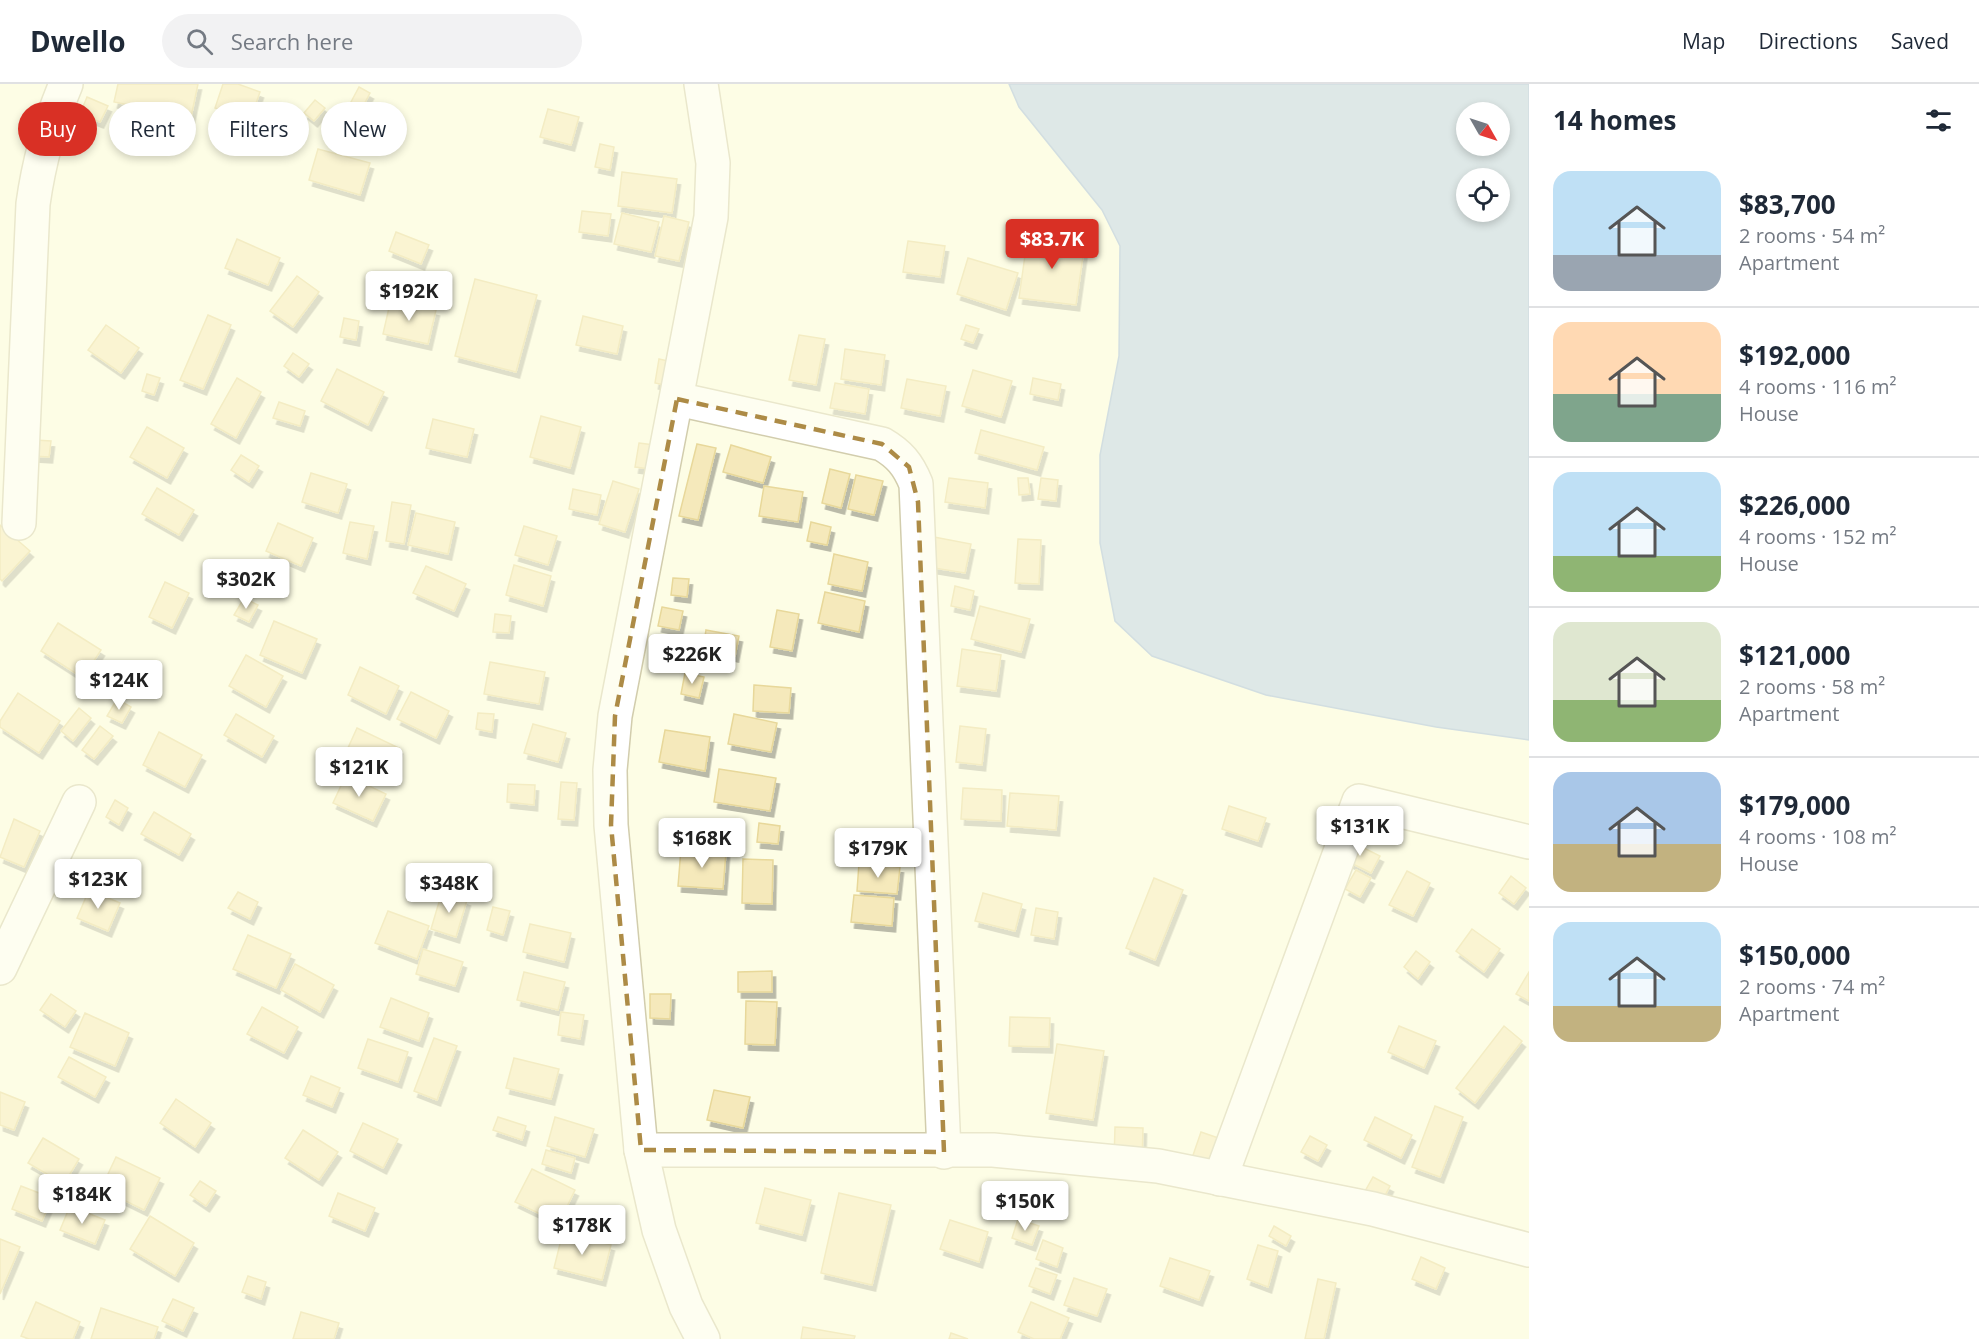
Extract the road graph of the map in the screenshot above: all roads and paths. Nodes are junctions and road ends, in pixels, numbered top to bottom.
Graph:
1 (66, 84) edge
2 (701, 84) edge
3 (677, 399) junction
4 (19, 523) dead end
5 (79, 802) dead end
6 (1529, 842) edge
7 (0, 968) edge
8 (640, 1150) junction
9 (944, 1152) junction
10 (1220, 1179) junction
11 (1529, 1250) edge
12 (703, 1339) edge

1 - 4 street
2 - 3 street
3 - 8 street
3 - 9 street
5 - 7 street
6 - 10 street
8 - 9 street
8 - 12 street
9 - 10 street
10 - 11 street

